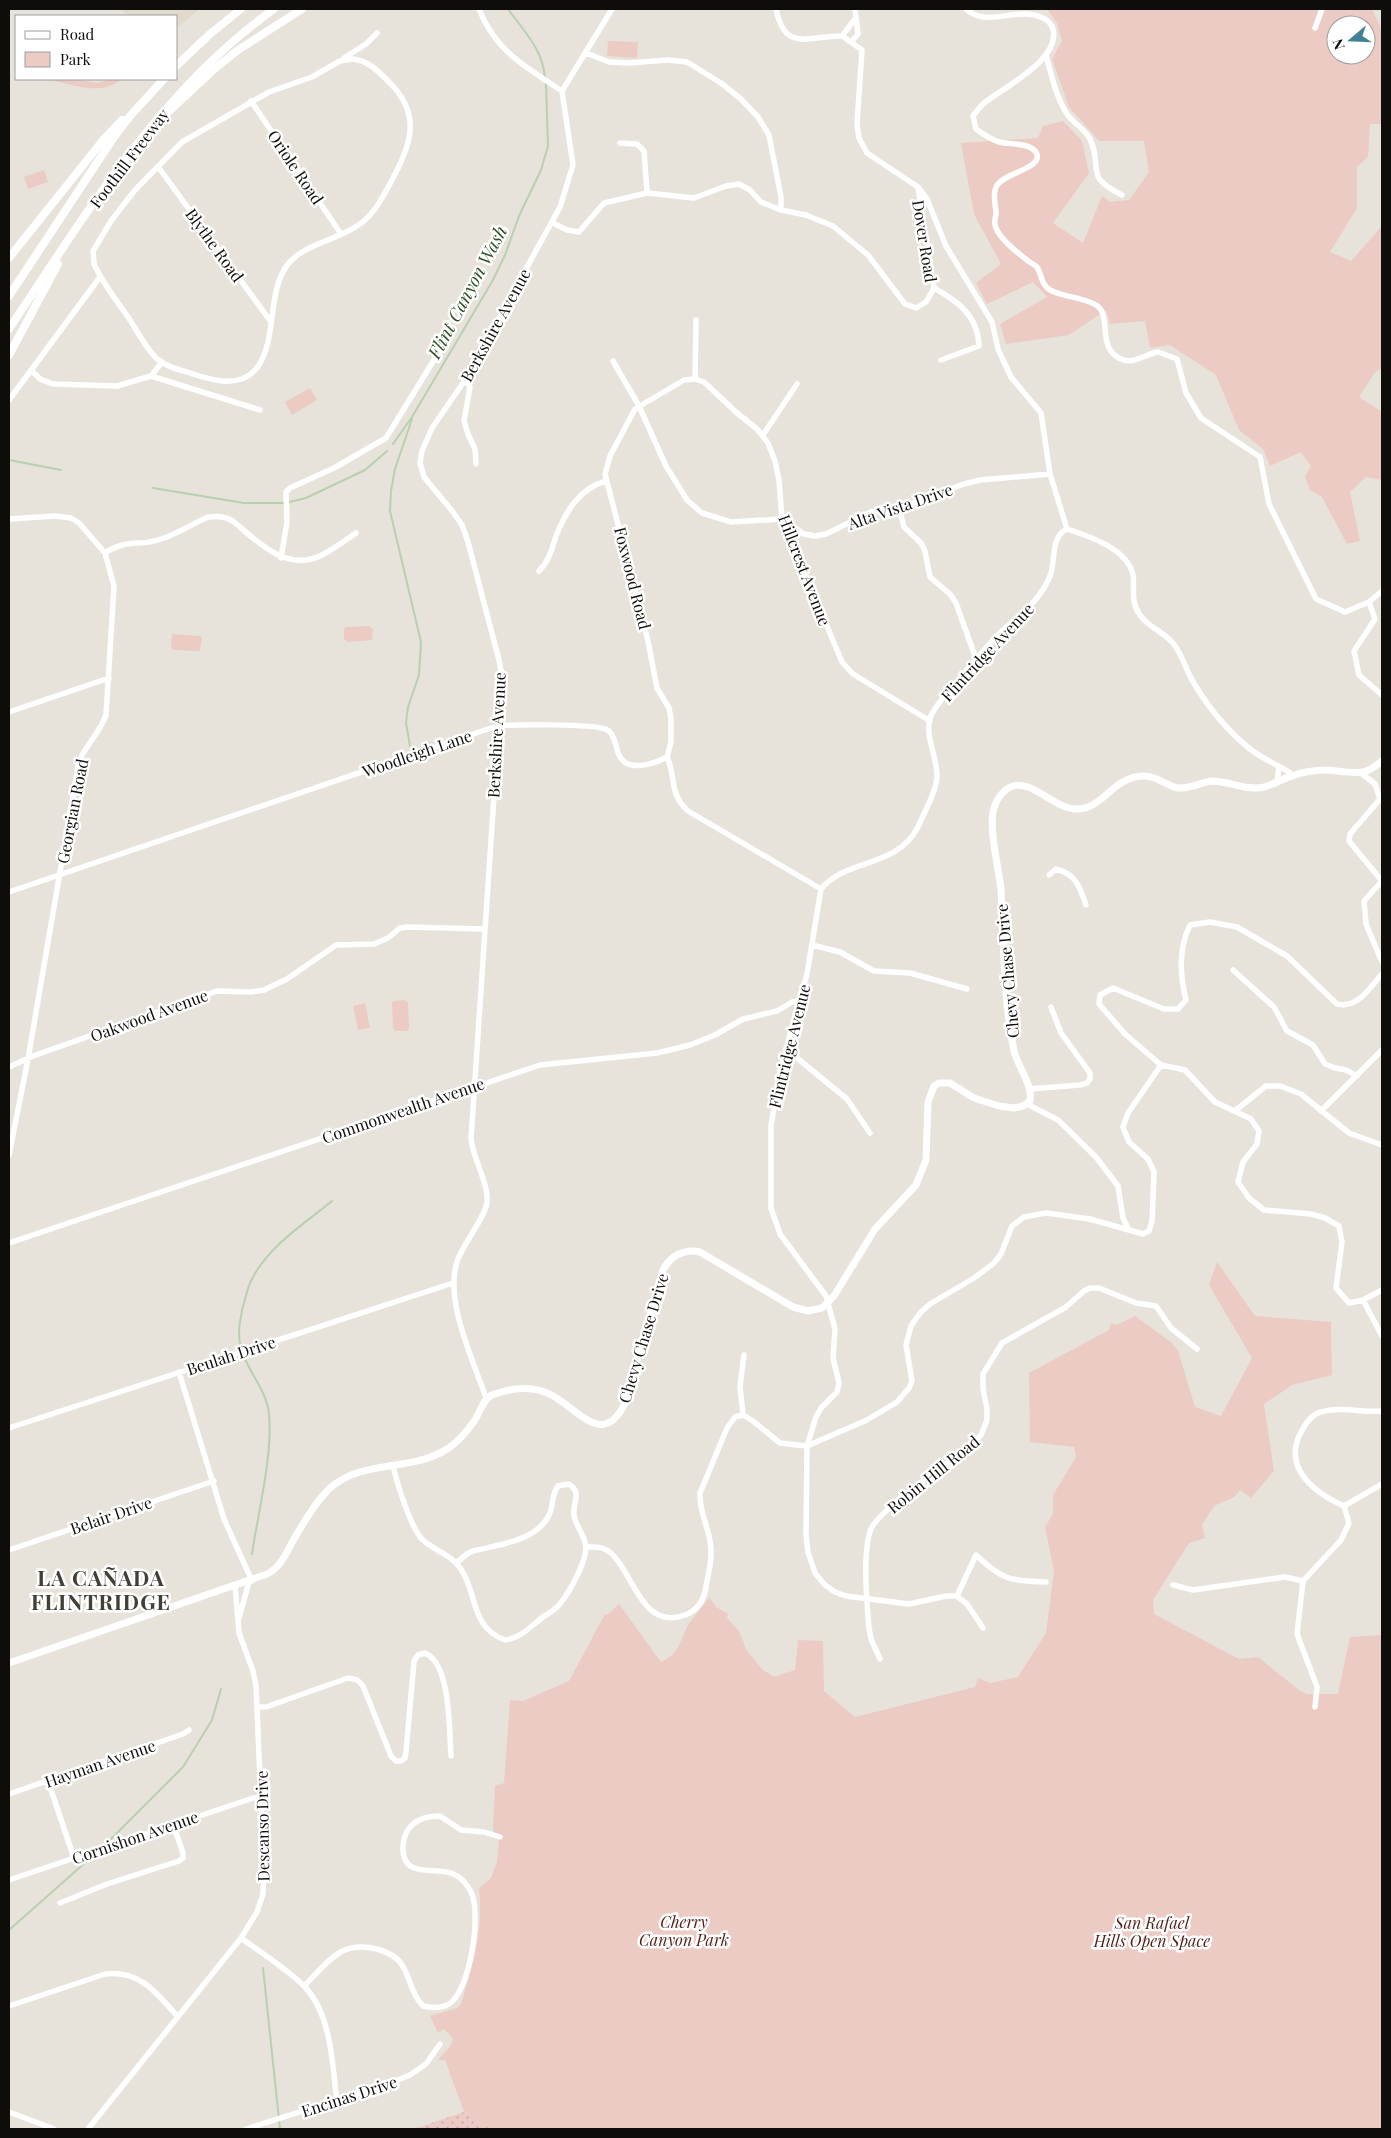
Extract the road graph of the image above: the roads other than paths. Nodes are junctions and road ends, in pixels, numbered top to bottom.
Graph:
1 (240, 9) edge
2 (274, 9) edge
3 (302, 9) edge
4 (479, 9) edge
5 (612, 9) edge
6 (776, 9) edge
7 (855, 9) edge
8 (966, 9) edge
9 (1322, 9) edge
10 (855, 19) junction
11 (1315, 28) dead end
12 (377, 33) dead end
13 (842, 36) junction
14 (852, 41) junction
15 (586, 53) junction
16 (1046, 56) junction
17 (340, 61) junction
18 (178, 64) edge
19 (163, 80) edge
20 (152, 91) junction
21 (562, 91) junction
22 (251, 101) junction
23 (152, 125) junction
24 (620, 143) dead end
25 (159, 168) junction
26 (918, 187) junction
27 (647, 193) junction
28 (1122, 195) dead end
29 (781, 210) junction
30 (552, 223) junction
31 (79, 225) junction
32 (341, 234) junction
33 (9, 258) edge
34 (100, 277) junction
35 (934, 288) junction
36 (9, 296) edge
37 (696, 320) dead end
38 (271, 322) junction
39 (9, 329) edge
40 (453, 329) dead end
41 (9, 355) edge
42 (941, 360) dead end
43 (613, 361) dead end
44 (162, 362) junction
45 (32, 370) junction
46 (151, 376) junction
47 (695, 379) junction
48 (465, 380) junction
49 (797, 384) dead end
50 (9, 400) edge
51 (639, 406) junction
52 (260, 410) dead end
53 (763, 435) junction
54 (476, 464) dead end
55 (1050, 474) junction
56 (606, 481) junction
57 (899, 508) junction
58 (782, 519) junction
59 (9, 520) edge
60 (1067, 529) junction
61 (356, 534) dead end
62 (104, 553) junction
63 (281, 558) junction
64 (539, 571) dead end
65 (1382, 591) edge
66 (1369, 602) junction
67 (976, 659) junction
68 (109, 678) junction
69 (1382, 695) edge
70 (9, 712) edge
71 (930, 720) junction
72 (497, 727) junction
73 (667, 757) junction
74 (1382, 761) edge
75 (1279, 766) junction
76 (1361, 772) junction
77 (1292, 776) junction
78 (1277, 783) junction
79 (60, 874) junction
80 (1049, 875) dead end
81 (1382, 882) edge
82 (821, 889) junction
83 (9, 892) edge
84 (1086, 905) dead end
85 (484, 929) junction
86 (812, 946) junction
87 (1382, 962) edge
88 (1233, 970) dead end
89 (1382, 974) edge
90 (967, 989) dead end
91 (799, 1001) junction
92 (1051, 1006) dead end
93 (786, 1049) junction
94 (1382, 1050) edge
95 (28, 1059) junction
96 (1161, 1065) junction
97 (9, 1067) edge
98 (1357, 1076) junction
99 (474, 1086) junction
100 (1029, 1089) junction
101 (1027, 1104) junction
102 (1236, 1110) junction
103 (1321, 1111) junction
104 (870, 1132) dead end
105 (1382, 1145) edge
106 (9, 1155) edge
107 (1130, 1232) junction
108 (9, 1242) edge
109 (453, 1283) junction
110 (1382, 1290) edge
111 (1363, 1300) junction
112 (828, 1304) junction
113 (1382, 1336) edge
114 (1197, 1349) dead end
115 (744, 1355) dead end
116 (179, 1372) junction
117 (486, 1398) junction
118 (1382, 1411) edge
119 (743, 1415) junction
120 (9, 1428) edge
121 (807, 1446) junction
122 (393, 1465) junction
123 (214, 1481) junction
124 (1382, 1484) edge
125 (1344, 1506) junction
126 (586, 1547) junction
127 (9, 1550) edge
128 (456, 1563) junction
129 (251, 1581) junction
130 (1303, 1581) junction
131 (1046, 1582) dead end
132 (1173, 1585) dead end
133 (236, 1586) junction
134 (957, 1596) junction
135 (868, 1599) junction
136 (239, 1618) junction
137 (983, 1628) dead end
138 (880, 1659) dead end
139 (9, 1663) edge
140 (257, 1707) junction
141 (1315, 1707) dead end
142 (189, 1730) dead end
143 (451, 1756) dead end
144 (48, 1781) junction
145 (9, 1794) edge
146 (262, 1797) junction
147 (173, 1824) junction
148 (500, 1837) dead end
149 (74, 1858) junction
150 (9, 1880) edge
151 (60, 1903) dead end
152 (241, 1938) junction
153 (304, 1986) junction
154 (9, 2006) edge
155 (178, 2017) junction
156 (440, 2044) dead end
157 (338, 2101) junction
158 (9, 2112) edge
159 (54, 2129) edge
160 (88, 2129) edge
161 (246, 2129) edge

1 - 18 highway
2 - 23 highway, Foothill Freeway
3 - 23 highway
4 - 21 street
5 - 15 street
6 - 13 street
7 - 10 street
8 - 16 street
9 - 11 street
10 - 13 street
10 - 14 street
12 - 17 street
13 - 14 street
14 - 26 street
15 - 21 street
15 - 29 street
16 - 28 street
16 - 66 street
17 - 22 street
17 - 32 street
19 - 20 highway, Foothill Freeway
20 - 33 highway
20 - 36 highway, Foothill Freeway
21 - 30 street, Berkshire Avenue
22 - 25 street
22 - 32 street, Oriole Road
23 - 31 highway, Foothill Freeway
24 - 27 street
25 - 34 street
25 - 38 street, Blythe Road
26 - 35 street, Dover Road
26 - 55 street
27 - 29 street, Dover Road
27 - 30 street, Dover Road
29 - 35 street, Dover Road
30 - 48 street, Berkshire Avenue
31 - 39 highway, Foothill Freeway
31 - 41 highway
32 - 38 street
34 - 44 street
34 - 45 street
35 - 42 street
37 - 47 street
38 - 44 street
40 - 63 street
43 - 51 street
44 - 46 street
45 - 46 street
45 - 50 street
46 - 52 street
47 - 51 street
47 - 53 street, Hillcrest Avenue
48 - 54 street
48 - 72 street, Berkshire Avenue
49 - 53 street
51 - 56 street, Foxwood Road
51 - 58 street
53 - 58 street, Hillcrest Avenue
55 - 57 street, Alta Vista Drive
55 - 60 street
56 - 64 street
56 - 73 street, Foxwood Road
57 - 58 street, Alta Vista Drive
57 - 67 street
58 - 71 street, Hillcrest Avenue
59 - 62 street, Georgian Road
60 - 67 street, Flintridge Avenue
60 - 75 street
61 - 63 street
62 - 63 street
62 - 68 street, Georgian Road
65 - 66 street
66 - 69 street
67 - 71 street, Flintridge Avenue
68 - 70 street
68 - 79 street, Georgian Road
71 - 82 street
72 - 73 street, Woodleigh Lane
72 - 79 street, Woodleigh Lane
72 - 85 street, Berkshire Avenue
73 - 82 street
74 - 76 main road
75 - 77 street
75 - 78 street
76 - 77 main road, Chevy Chase Drive
76 - 81 street
77 - 78 main road, Chevy Chase Drive
78 - 100 main road, Chevy Chase Drive
79 - 83 street, Woodleigh Lane
79 - 95 street, Georgian Road
80 - 84 street
81 - 87 street
82 - 86 street, Flintridge Avenue
85 - 95 street, Oakwood Avenue
85 - 99 street, Berkshire Avenue
86 - 90 street
86 - 91 street, Flintridge Avenue
88 - 98 street
89 - 96 street
91 - 93 street, Flintridge Avenue
91 - 99 street, Commonwealth Avenue
92 - 100 street
93 - 104 street
93 - 112 street, Flintridge Avenue
94 - 98 street
95 - 97 street, Oakwood Avenue
95 - 106 street, Georgian Road
96 - 102 street
96 - 107 street
98 - 103 street
99 - 108 street, Commonwealth Avenue
99 - 109 street, Berkshire Avenue
100 - 101 main road, Chevy Chase Drive
101 - 107 street
101 - 112 main road
102 - 103 street
102 - 111 street
103 - 105 street
107 - 121 street
109 - 116 street, Beulah Drive
109 - 117 street, Berkshire Avenue
110 - 111 street
111 - 113 street
112 - 117 main road, Chevy Chase Drive
112 - 121 street, Flintridge Avenue
114 - 135 street, Robin Hill Road
115 - 119 street
116 - 120 street, Beulah Drive
116 - 123 street
117 - 122 main road
118 - 125 street
119 - 121 street
119 - 126 street
121 - 135 street, Flintridge Avenue
122 - 128 street
122 - 129 main road
123 - 127 street, Belair Drive
123 - 129 street
124 - 125 street
125 - 130 street
126 - 128 street
126 - 128 street
129 - 133 main road
129 - 136 street
130 - 132 street
130 - 141 street
131 - 134 street
133 - 136 street, Descanso Drive
133 - 139 main road
134 - 135 street, Flintridge Avenue
134 - 137 street
135 - 138 street, Robin Hill Road
136 - 140 street, Descanso Drive
140 - 143 street
140 - 146 street, Descanso Drive
142 - 144 street, Hayman Avenue
144 - 145 street, Hayman Avenue
144 - 149 street
146 - 147 street, Cornishon Avenue
146 - 152 street, Descanso Drive
147 - 149 street, Cornishon Avenue
147 - 151 street
148 - 153 street
149 - 150 street, Cornishon Avenue
152 - 153 street
152 - 155 street, Descanso Drive
153 - 157 street
154 - 155 street
155 - 160 street, Descanso Drive
156 - 157 street, Encinas Drive
157 - 161 street, Encinas Drive
158 - 159 street

